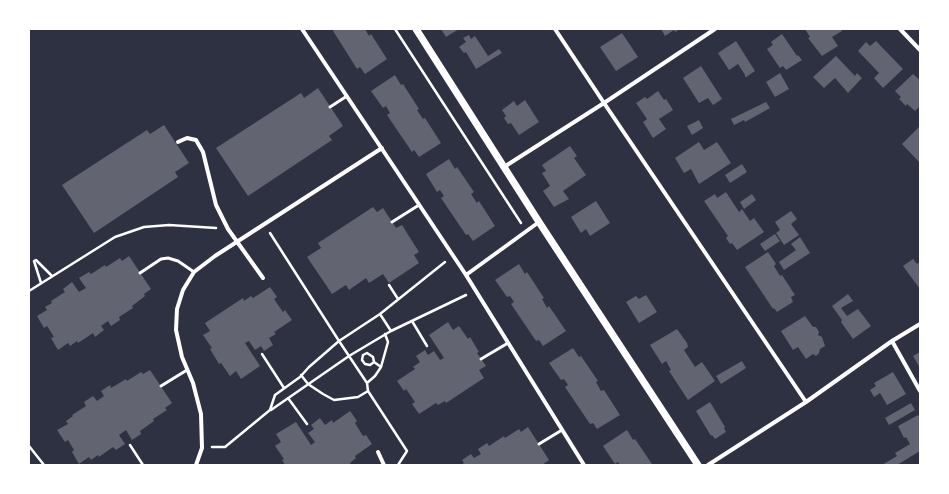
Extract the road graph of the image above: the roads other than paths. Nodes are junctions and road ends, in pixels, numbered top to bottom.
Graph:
1 (302, 29) edge
2 (416, 29) edge
3 (555, 29) edge
4 (715, 29) edge
5 (900, 29) edge
6 (920, 50) edge
7 (347, 96) junction
8 (604, 103) junction
9 (330, 107) dead end
10 (178, 142) dead end
11 (382, 148) junction
12 (504, 167) junction
13 (419, 204) junction
14 (392, 222) dead end
15 (539, 222) junction
16 (238, 241) junction
17 (194, 272) junction
18 (140, 273) dead end
19 (466, 275) junction
20 (263, 278) dead end
21 (920, 324) edge
22 (892, 341) junction
23 (508, 343) junction
24 (482, 359) dead end
25 (188, 370) junction
26 (161, 386) dead end
27 (920, 391) edge
28 (806, 402) junction
29 (562, 430) junction
30 (538, 444) dead end
31 (378, 452) dead end
32 (196, 465) edge
33 (384, 465) edge
34 (584, 465) edge
35 (698, 465) edge
36 (708, 465) edge

1 - 7 street
2 - 12 street
3 - 8 street
4 - 8 street
5 - 6 street
7 - 9 lane
7 - 11 street
8 - 12 street
8 - 28 street
10 - 16 street
11 - 13 street
11 - 16 street
12 - 15 street
13 - 14 lane
13 - 19 street
15 - 19 street
15 - 35 street
16 - 17 street
16 - 20 street
17 - 18 lane
17 - 25 street
19 - 23 street
21 - 22 street
22 - 27 street
22 - 28 street
23 - 24 lane
23 - 29 street
25 - 26 lane
25 - 32 street
28 - 36 street
29 - 30 lane
29 - 34 street
31 - 33 street

